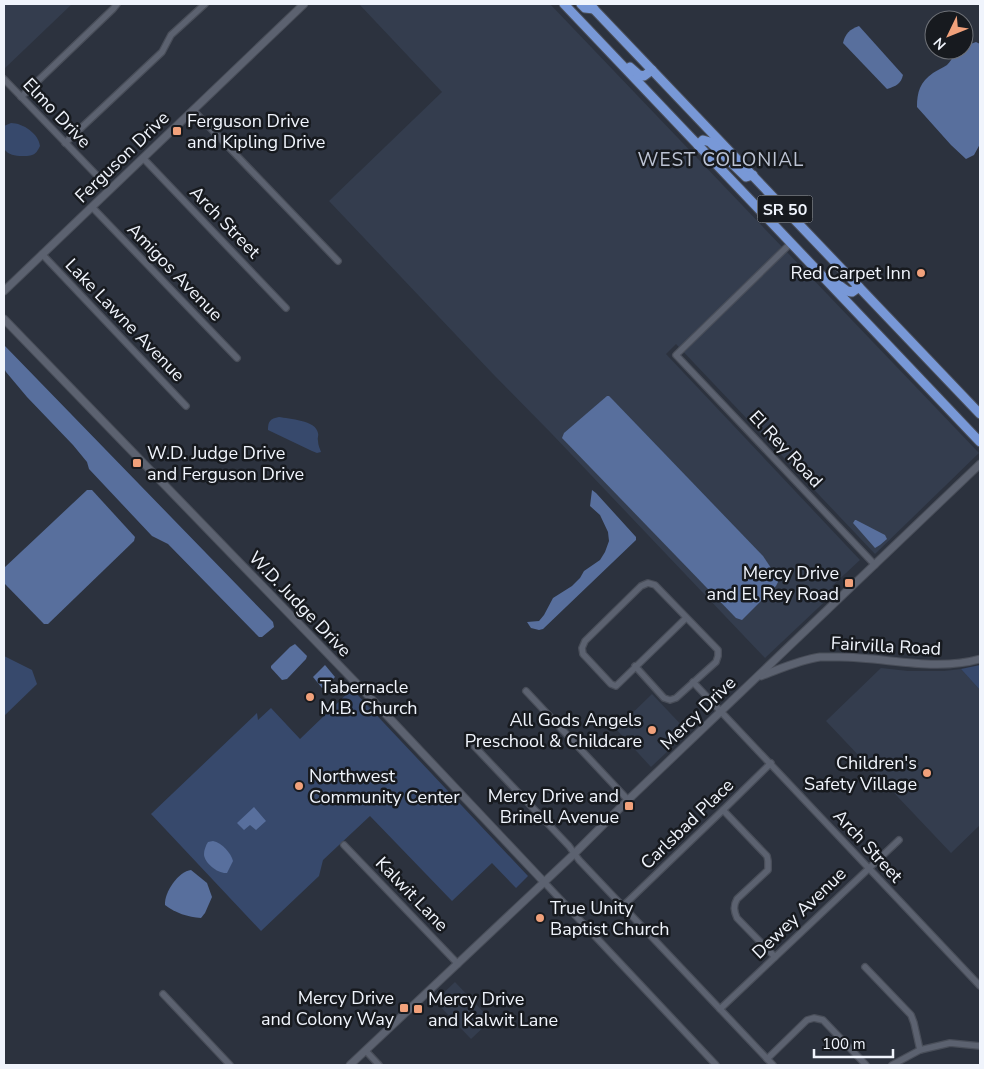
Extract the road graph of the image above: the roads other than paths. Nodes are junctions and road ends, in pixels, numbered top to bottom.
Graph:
1 (117, 4) edge
2 (205, 4) edge
3 (304, 4) edge
4 (564, 4) edge
5 (581, 4) edge
6 (592, 6) edge
7 (598, 40) junction
8 (652, 70) junction
9 (4, 79) edge
10 (21, 97) junction
11 (193, 110) junction
12 (65, 143) junction
13 (698, 145) junction
14 (143, 158) junction
15 (753, 175) junction
16 (110, 189) junction
17 (92, 206) junction
18 (792, 243) junction
19 (42, 254) junction
20 (802, 254) junction
21 (338, 261) dead end
22 (859, 287) junction
23 (4, 291) edge
24 (286, 308) dead end
25 (4, 319) edge
26 (237, 358) dead end
27 (186, 406) dead end
28 (980, 414) edge
29 (980, 442) edge
30 (980, 464) edge
31 (875, 565) junction
32 (686, 618) junction
33 (779, 656) junction
34 (980, 660) edge
35 (790, 664) junction
36 (635, 666) junction
37 (756, 678) junction
38 (693, 682) junction
39 (526, 691) dead end
40 (721, 712) junction
41 (475, 747) dead end
42 (770, 763) junction
43 (628, 800) junction
44 (723, 810) junction
45 (899, 840) dead end
46 (344, 845) dead end
47 (574, 854) junction
48 (868, 869) junction
49 (544, 882) junction
50 (623, 906) junction
51 (775, 957) junction
52 (458, 964) junction
53 (865, 967) dead end
54 (980, 986) edge
55 (163, 994) dead end
56 (720, 1010) junction
57 (980, 1046) edge
58 (366, 1050) junction
59 (920, 1050) junction
60 (767, 1059) junction
61 (230, 1065) edge
62 (350, 1065) edge
63 (379, 1065) edge
64 (716, 1065) edge
65 (773, 1065) edge
66 (866, 1065) edge
67 (892, 1065) edge

1 - 10 street
2 - 12 street
3 - 11 street, Ferguson Drive
4 - 7 highway, SR 50
5 - 6 highway
6 - 8 highway, SR 50
7 - 8 highway
7 - 13 highway, SR 50
8 - 15 highway, SR 50
9 - 10 street, Elmo Drive
10 - 12 street, Elmo Drive
11 - 14 street, Ferguson Drive
11 - 21 street
12 - 16 street, Elmo Drive
13 - 15 highway
13 - 18 highway, SR 50
14 - 16 street, Ferguson Drive
14 - 24 street, Arch Street
15 - 22 highway, SR 50
16 - 17 street, Ferguson Drive
17 - 19 street, Ferguson Drive
17 - 26 street, Amigos Avenue
18 - 20 highway, SR 50
18 - 31 street, El Rey Road
19 - 23 street, Ferguson Drive
19 - 27 street, Lake Lawne Avenue
20 - 22 highway
20 - 29 highway, SR 50
22 - 28 highway, SR 50
25 - 49 street, W.D. Judge Drive
30 - 31 street, Mercy Drive
31 - 33 street, Mercy Drive
32 - 36 street
32 - 36 street
32 - 38 street
33 - 35 street
33 - 37 street, Mercy Drive
34 - 35 street, Fairvilla Road
35 - 37 street, Fairvilla Road
36 - 38 street
37 - 40 street, Mercy Drive
38 - 40 street, Arch Street
39 - 43 street
40 - 42 street, Arch Street
40 - 43 street, Mercy Drive
41 - 47 street
42 - 44 street, Carlsbad Place
42 - 48 street, Arch Street
43 - 47 street, Mercy Drive
44 - 50 street, Carlsbad Place
44 - 51 street
45 - 48 street, Dewey Avenue
46 - 52 street, Kalwit Lane
47 - 49 street, Mercy Drive
47 - 50 street
48 - 51 street, Dewey Avenue
48 - 54 street, Arch Street
49 - 52 street, Mercy Drive
49 - 64 street, W.D. Judge Drive
50 - 56 street
51 - 56 street, Dewey Avenue
52 - 58 street, Mercy Drive
53 - 59 street
55 - 61 street
56 - 60 street
57 - 59 street
58 - 62 street, Mercy Drive
58 - 63 street
59 - 67 street
60 - 65 street
60 - 66 street

